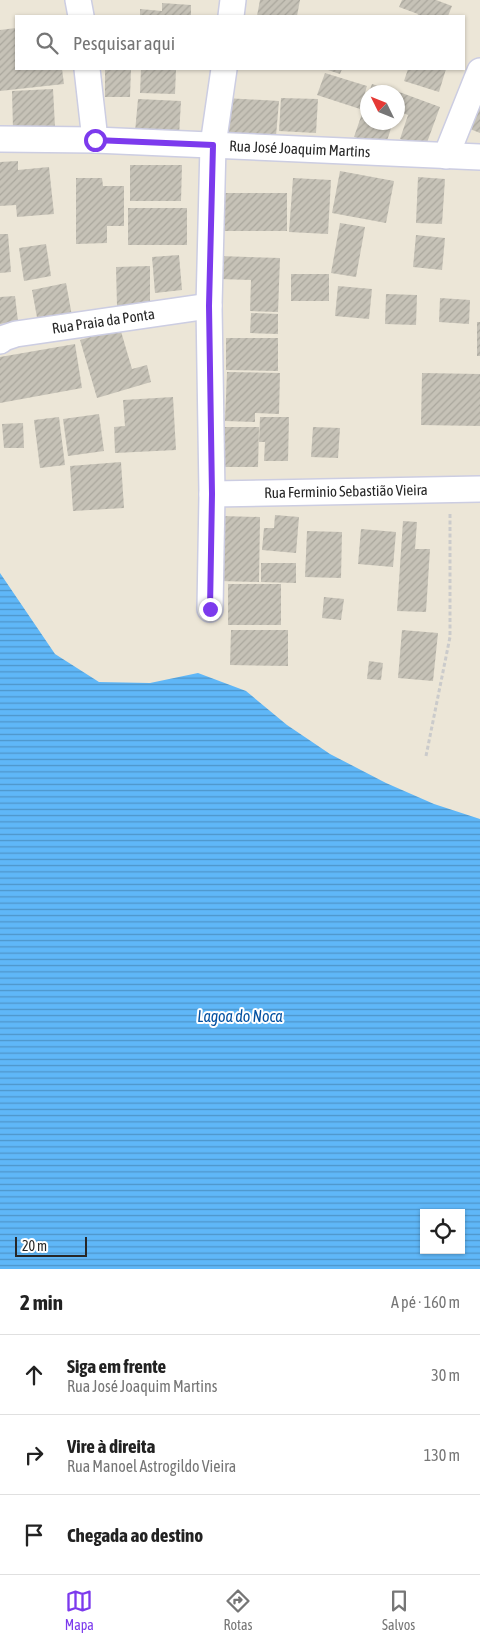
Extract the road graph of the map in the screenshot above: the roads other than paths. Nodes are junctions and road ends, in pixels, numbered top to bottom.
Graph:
1 (78, 0) edge
2 (233, 0) edge
3 (81, 15) edge
4 (231, 15) edge
5 (87, 70) edge
6 (224, 70) edge
7 (480, 71) edge
8 (0, 139) edge
9 (95, 140) junction
10 (213, 145) junction
11 (446, 156) junction
12 (480, 157) edge
13 (209, 306) junction
14 (0, 341) edge
15 (480, 489) edge
16 (212, 494) junction
17 (210, 609) dead end

1 - 3 street
2 - 4 street
5 - 9 street
6 - 10 street
7 - 11 street
8 - 9 street, Rua José Joaquim Martins
9 - 10 street, Rua José Joaquim Martins
10 - 11 street, Rua José Joaquim Martins
10 - 13 street
11 - 12 street, Rua José Joaquim Martins
13 - 14 street, Rua Praia da Ponta
13 - 16 street
15 - 16 street, Rua Ferminio Sebastião Vieira
16 - 17 street

